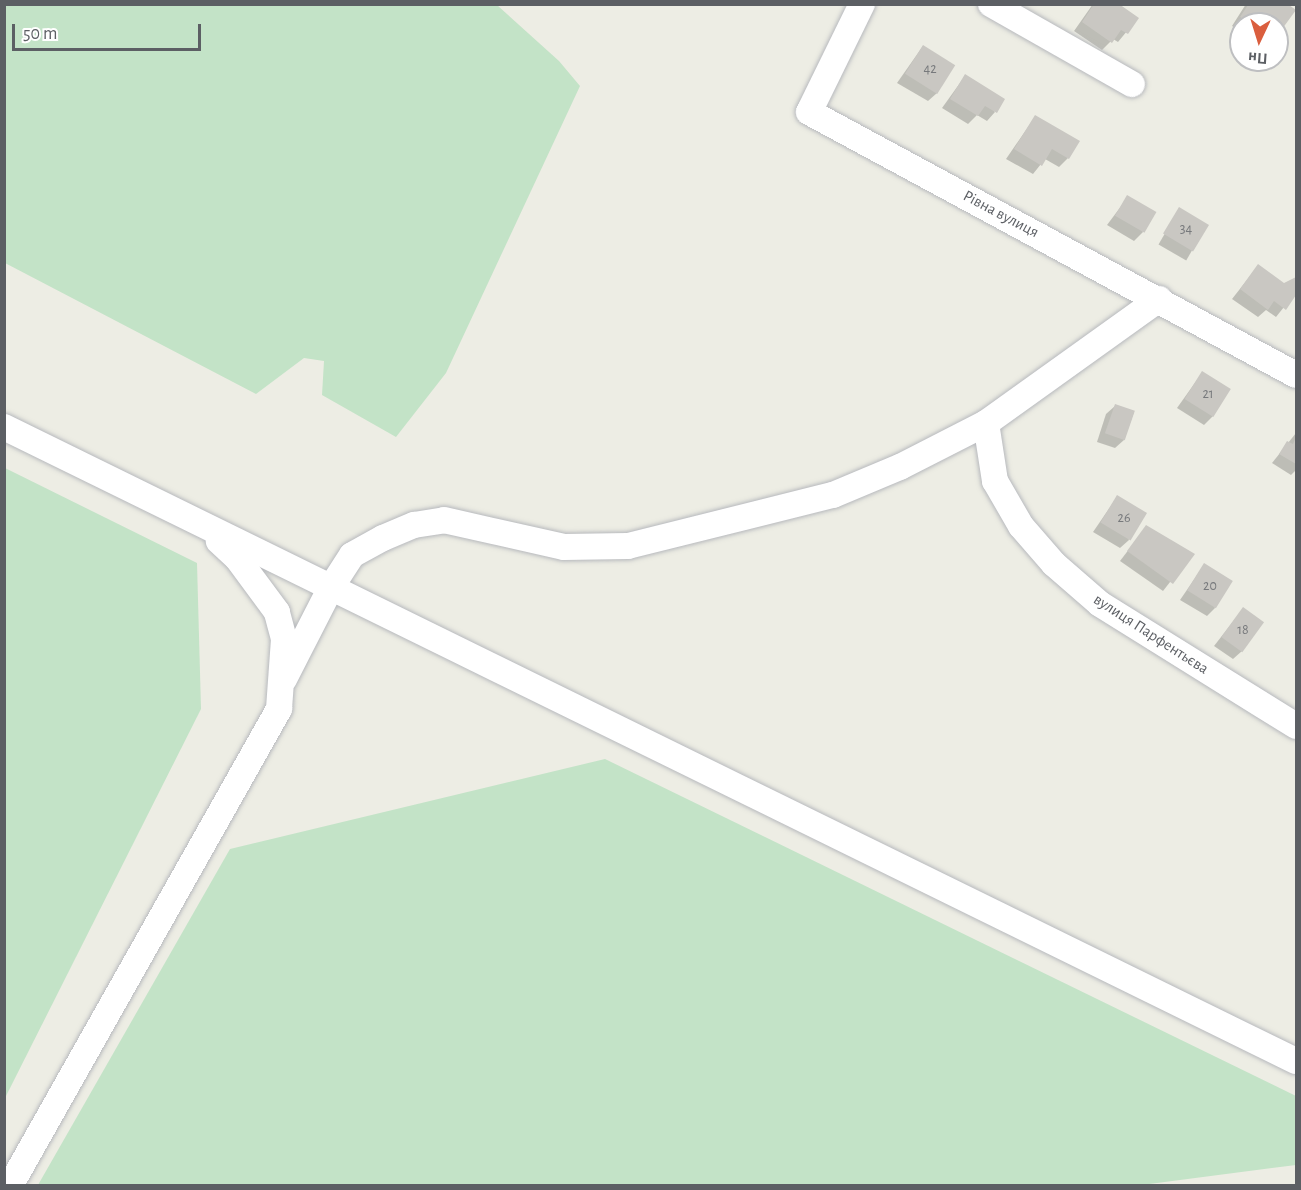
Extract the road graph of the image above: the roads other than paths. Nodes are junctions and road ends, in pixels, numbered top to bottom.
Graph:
1 (862, 4) edge
2 (990, 4) edge
3 (1132, 84) dead end
4 (1159, 300) junction
5 (1296, 374) edge
6 (986, 423) junction
7 (4, 427) edge
8 (200, 524) junction
9 (330, 589) junction
10 (284, 679) junction
11 (1296, 726) edge
12 (1296, 1060) edge
13 (10, 1185) edge

1 - 4 street, Рівна вулиця
2 - 3 street
4 - 5 street, Рівна вулиця
4 - 6 street
6 - 9 street
6 - 11 street, вулиця Парфентьєва
7 - 8 street
8 - 9 street
8 - 10 street
9 - 10 street
9 - 12 street
10 - 13 street

